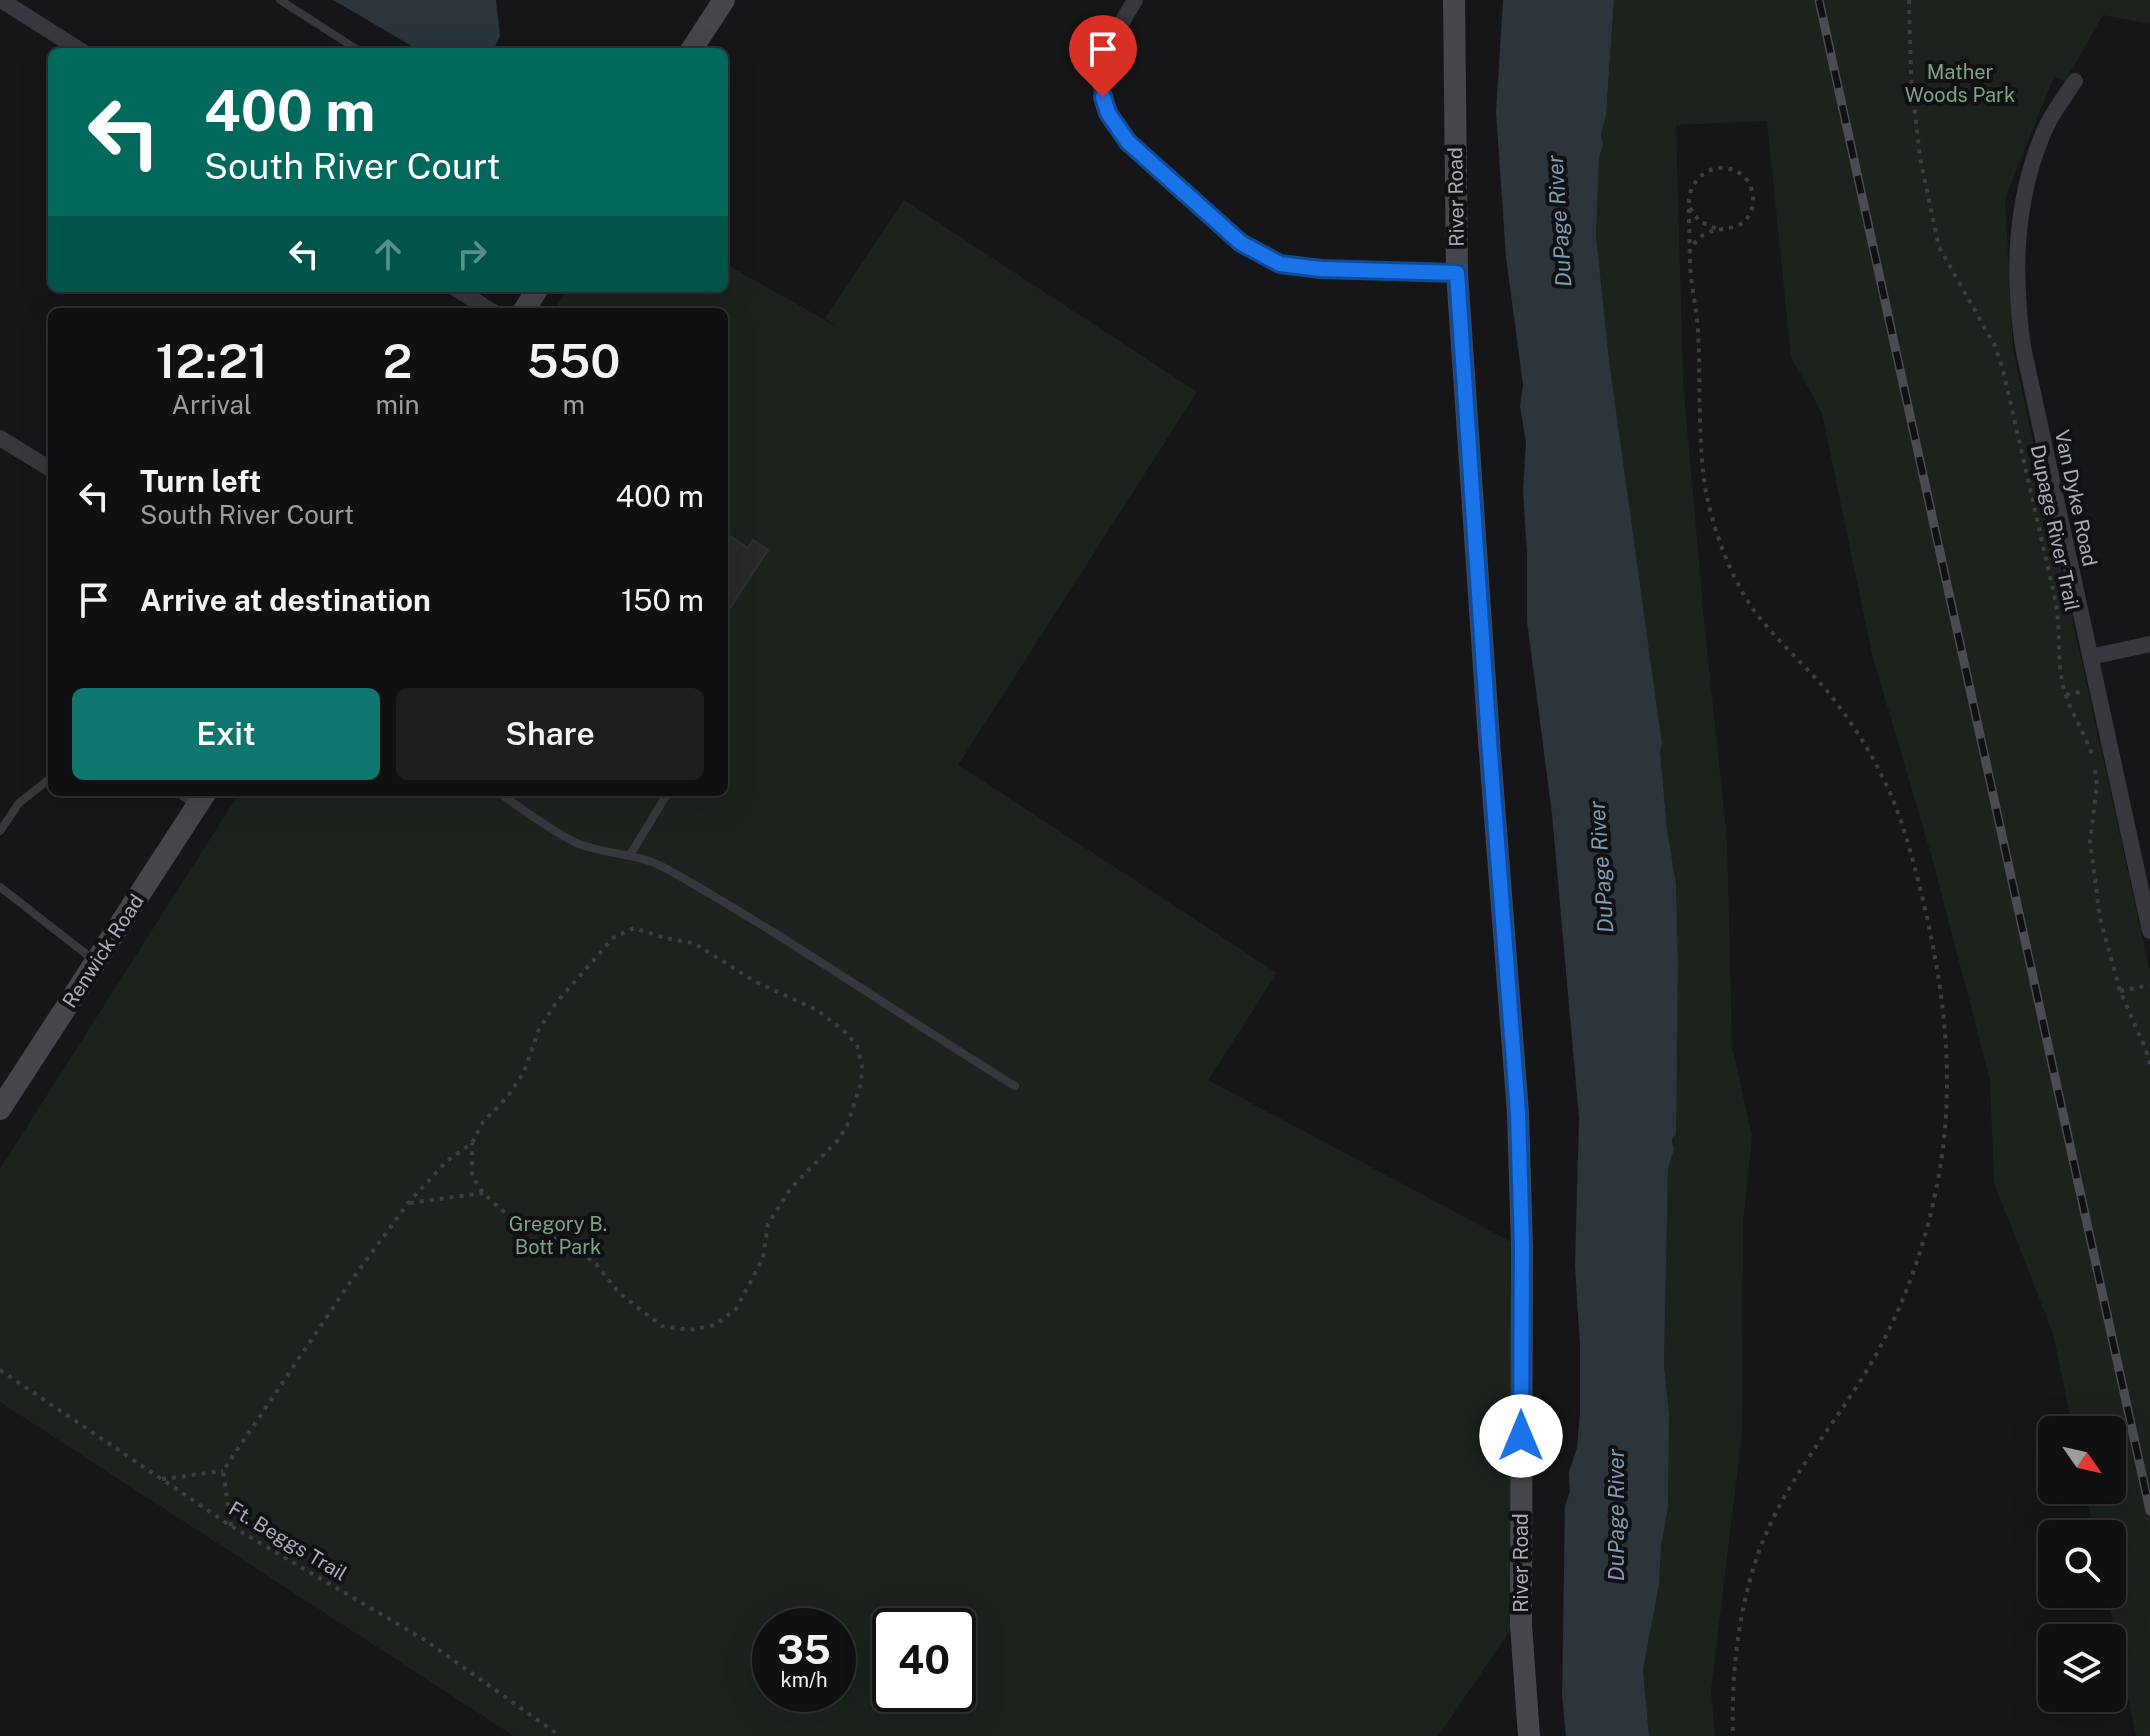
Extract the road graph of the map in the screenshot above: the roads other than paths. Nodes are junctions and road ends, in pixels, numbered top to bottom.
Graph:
1 (1, 0) edge
2 (280, 0) edge
3 (724, 0) edge
4 (1135, 0) edge
5 (1454, 0) edge
6 (77, 48) edge
7 (355, 48) edge
8 (693, 48) edge
9 (2075, 81) dead end
10 (1457, 273) junction
11 (461, 292) edge
12 (487, 308) edge
13 (0, 438) edge
14 (48, 468) edge
15 (2150, 644) edge
16 (2090, 657) junction
17 (48, 780) edge
18 (503, 796) edge
19 (666, 796) edge
20 (201, 799) edge
21 (0, 831) edge
22 (630, 855) junction
23 (0, 887) edge
24 (2150, 931) edge
25 (95, 962) junction
26 (1015, 1086) dead end
27 (0, 1109) edge
28 (1529, 1736) edge

1 - 6 street
2 - 7 lane
3 - 8 street
4 - 10 street
5 - 10 street, River Road
9 - 16 street, Van Dyke Road
10 - 28 street, River Road
11 - 12 street
13 - 14 street
15 - 16 street
16 - 24 street, Van Dyke Road
17 - 21 lane
18 - 22 lane
19 - 22 lane
20 - 25 street, Renwick Road
22 - 26 lane
23 - 25 lane
25 - 27 street, Renwick Road

